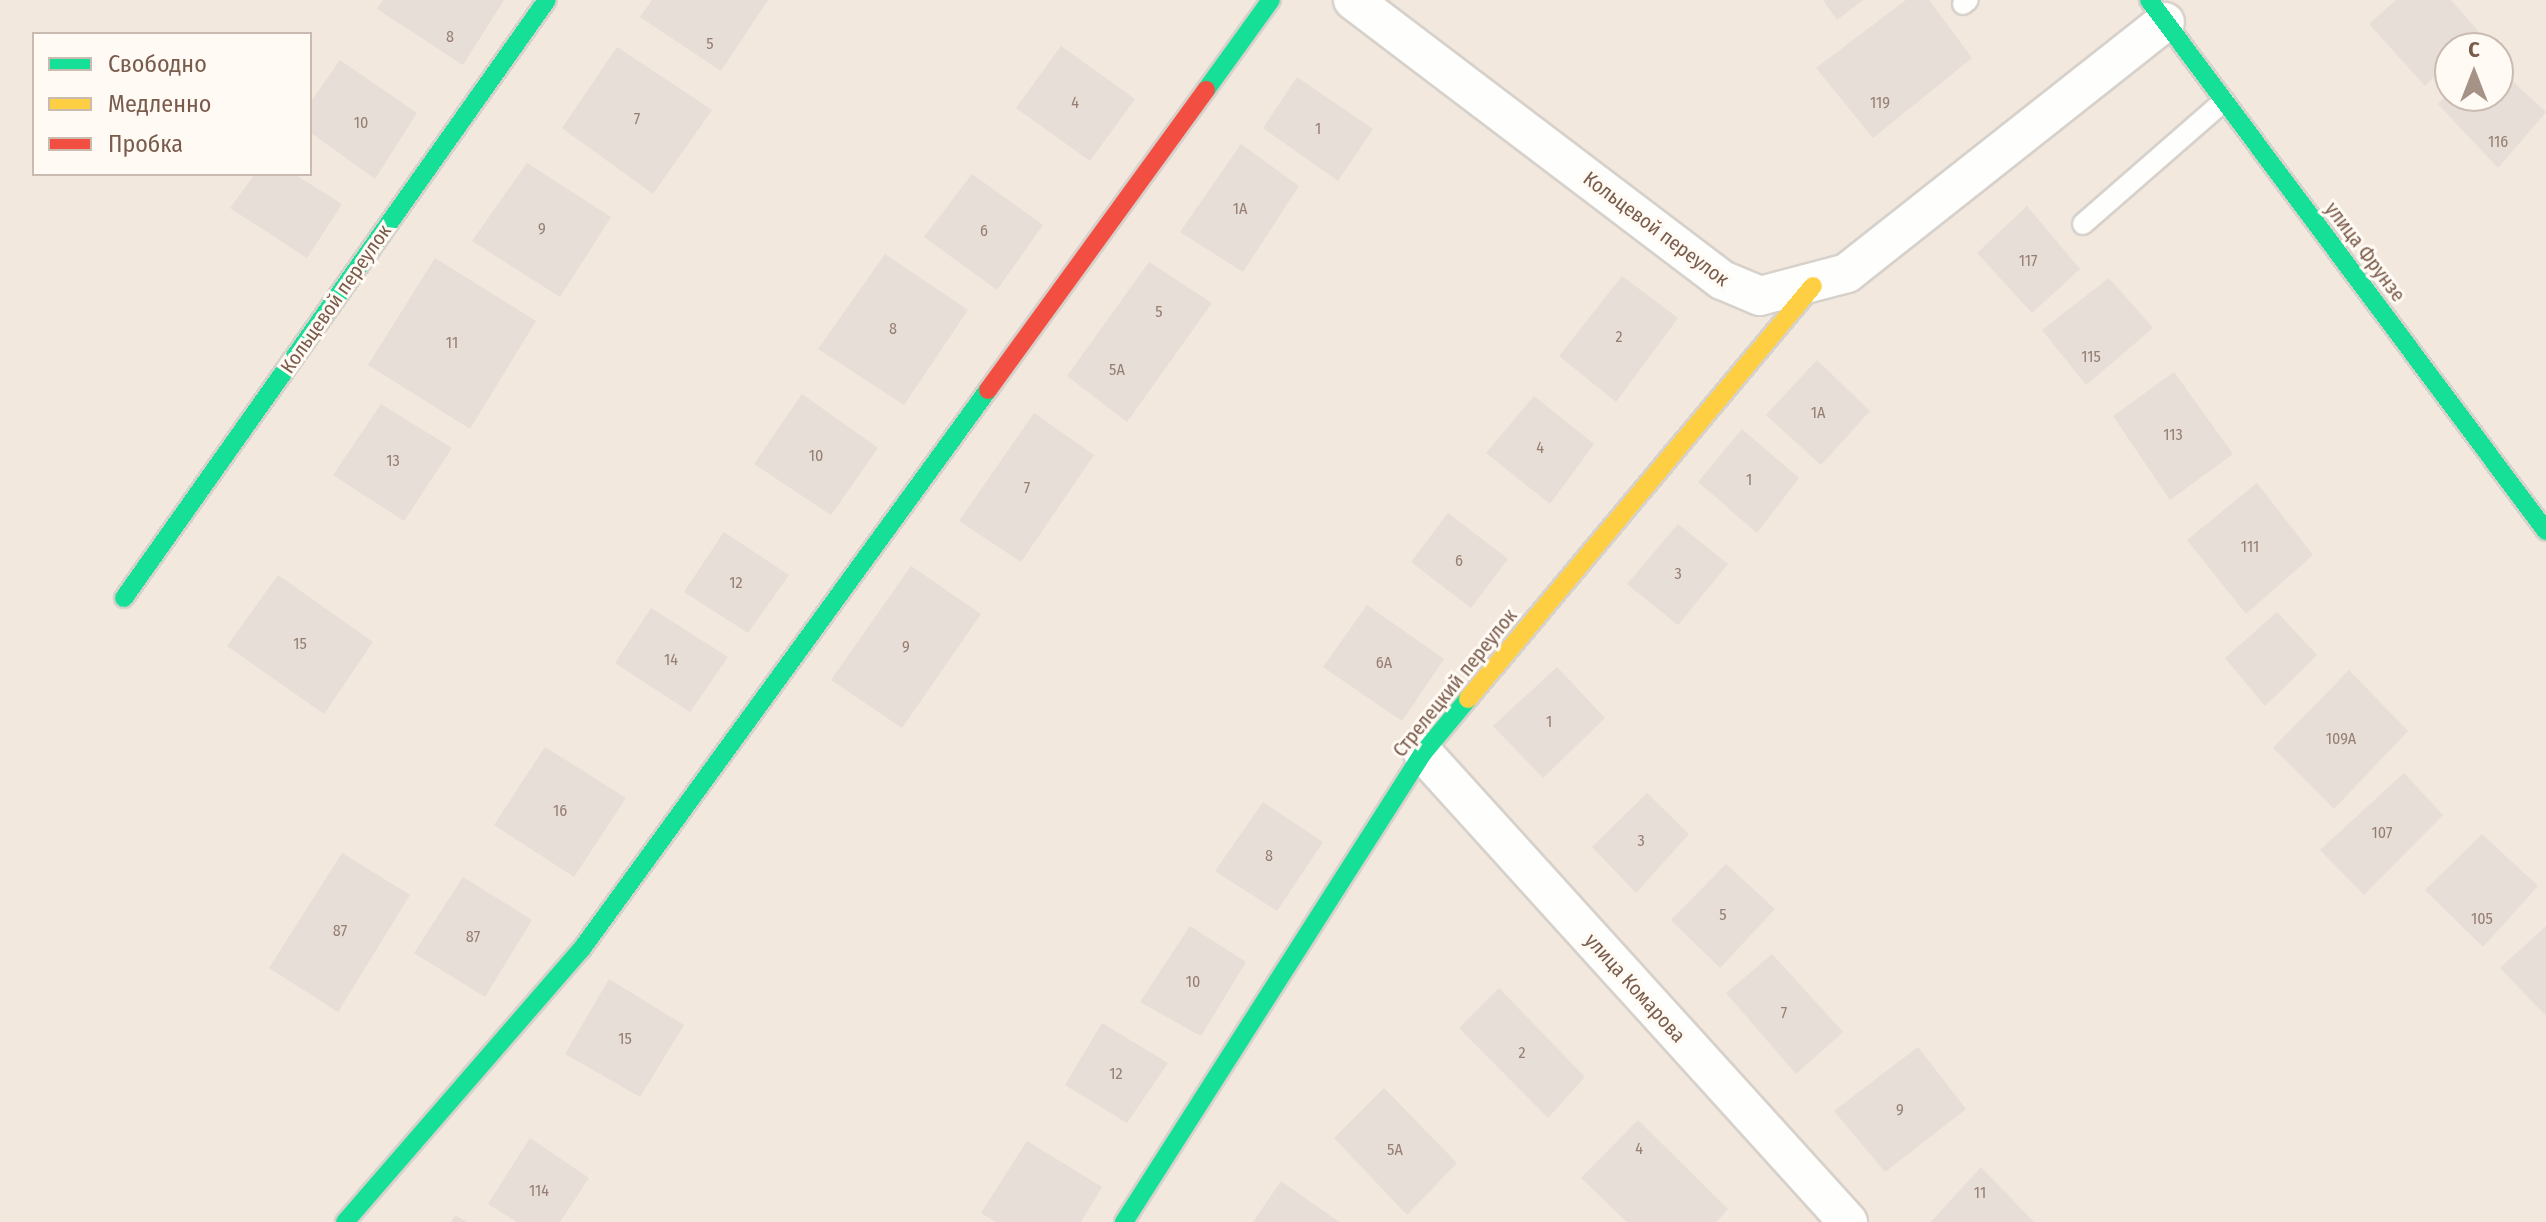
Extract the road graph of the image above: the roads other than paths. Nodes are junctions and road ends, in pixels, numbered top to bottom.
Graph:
1 (547, 0) edge
2 (1271, 0) edge
3 (1353, 0) edge
4 (2157, 11) edge
5 (2224, 101) junction
6 (2083, 224) dead end
7 (1813, 286) junction
8 (2546, 531) edge
9 (124, 598) dead end
10 (1423, 753) junction
11 (345, 1222) edge
12 (1124, 1222) edge
13 (1848, 1222) edge

1 - 9 street, Кольцевой переулок
2 - 11 street
3 - 7 street, Кольцевой переулок
4 - 5 street, улица Фрунзе
4 - 7 street, Кольцевой переулок
5 - 6 lane
5 - 8 street, улица Фрунзе
7 - 10 street, Стрелецкий переулок
10 - 12 street, Стрелецкий переулок
10 - 13 street, улица Комарова

